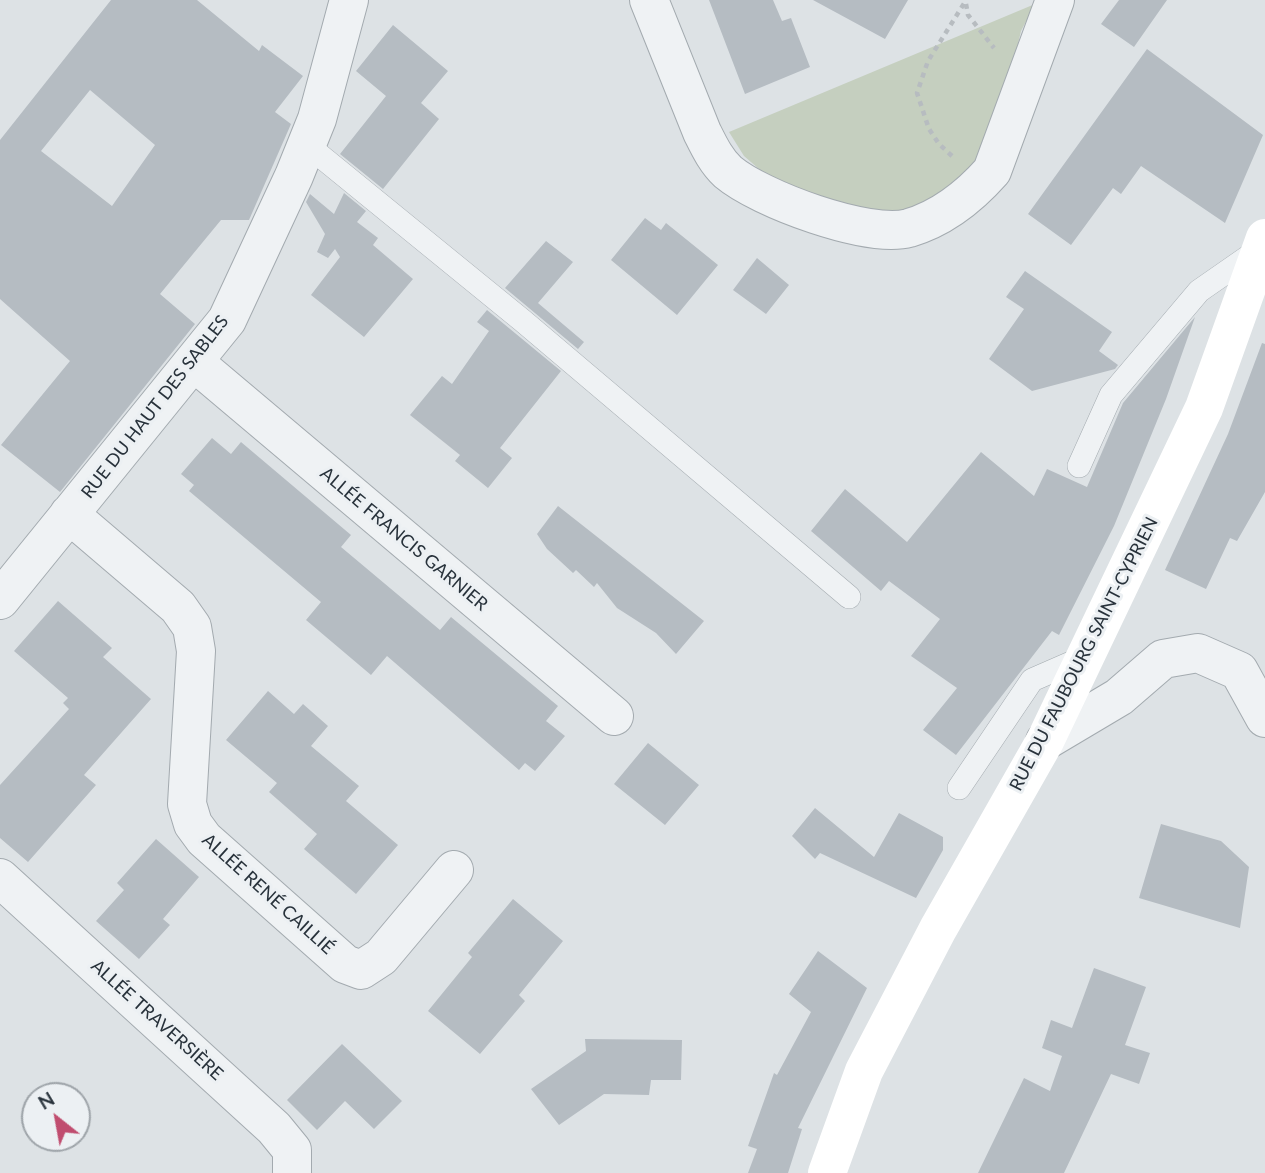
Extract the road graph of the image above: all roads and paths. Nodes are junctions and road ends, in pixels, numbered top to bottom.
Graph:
1 (349, 0) edge
2 (649, 0) edge
3 (1055, 0) edge
4 (966, 1) edge
5 (1027, 81) junction
6 (307, 145) junction
7 (960, 159) dead end
8 (1263, 243) edge
9 (194, 362) junction
10 (1079, 466) dead end
11 (69, 514) junction
12 (849, 597) dead end
13 (0, 600) edge
14 (1087, 656) junction
15 (614, 716) dead end
16 (1265, 718) edge
17 (1045, 741) junction
18 (959, 788) dead end
19 (454, 870) dead end
20 (0, 878) edge
21 (292, 1173) edge
22 (827, 1173) edge

1 - 6 street, RUE DU HAUT DES SABLES
2 - 5 street
3 - 5 street
4 - 5 path
4 - 7 path
6 - 9 street, RUE DU HAUT DES SABLES
6 - 12 lane
8 - 10 lane
8 - 14 street, RUE DU FAUBOURG SAINT-CYPRIEN
9 - 11 street, RUE DU HAUT DES SABLES
9 - 15 street, ALLÉE FRANCIS GARNIER
11 - 13 street, RUE DU HAUT DES SABLES
11 - 19 street, ALLÉE RENÉ CAILLIÉ
14 - 17 street, RUE DU FAUBOURG SAINT-CYPRIEN
14 - 18 lane
16 - 17 street
17 - 22 street, RUE DU FAUBOURG SAINT-CYPRIEN
20 - 21 street, ALLÉE TRAVERSIÈRE

